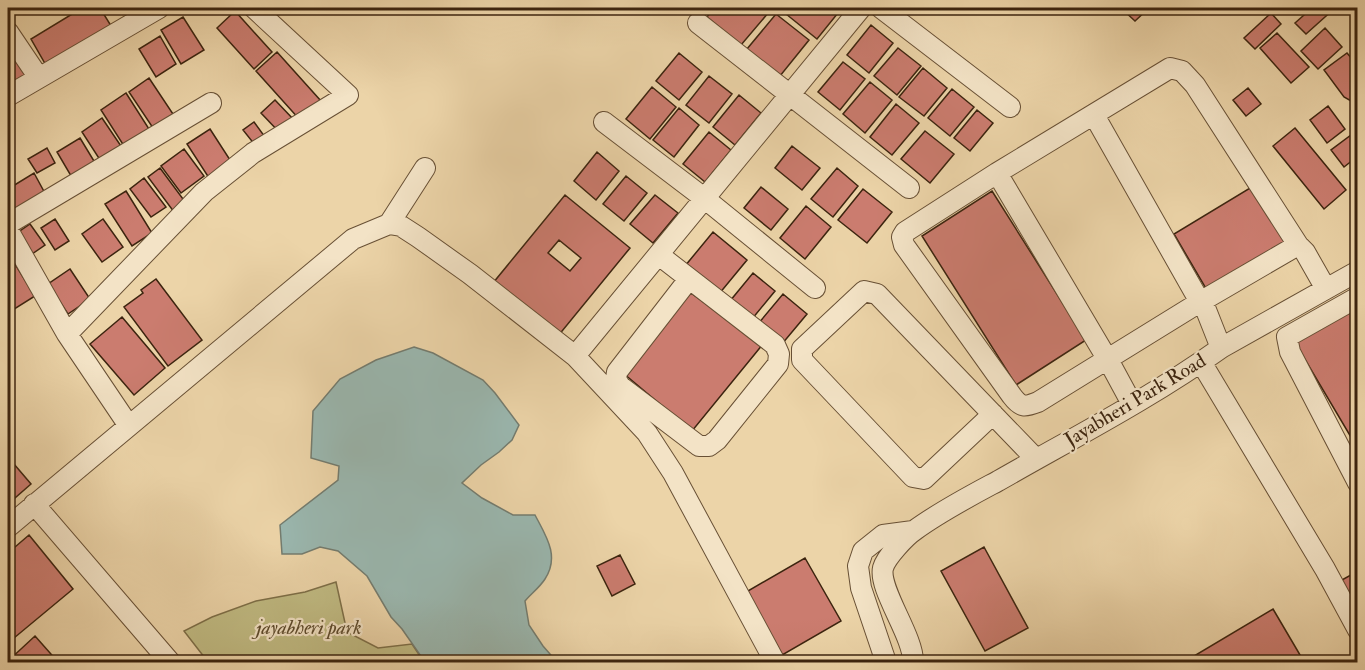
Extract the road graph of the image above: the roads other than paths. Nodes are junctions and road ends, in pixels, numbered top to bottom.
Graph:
1 (159, 8) edge
2 (254, 8) edge
3 (861, 8) edge
4 (881, 8) edge
5 (698, 23) dead end
6 (8, 32) edge
7 (39, 78) junction
8 (789, 94) junction
9 (8, 96) edge
10 (211, 103) dead end
11 (1010, 106) dead end
12 (1094, 115) junction
13 (604, 122) dead end
14 (425, 168) dead end
15 (996, 173) junction
16 (909, 188) dead end
17 (704, 198) junction
18 (8, 224) edge
19 (389, 224) junction
20 (8, 230) edge
21 (1298, 245) junction
22 (659, 255) junction
23 (1356, 276) edge
24 (689, 279) junction
25 (815, 288) dead end
26 (1326, 289) junction
27 (1358, 297) edge
28 (1200, 302) junction
29 (68, 334) junction
30 (1221, 348) junction
31 (575, 356) junction
32 (1107, 359) junction
33 (1201, 362) junction
34 (1132, 404) junction
35 (636, 409) junction
36 (993, 414) junction
37 (129, 426) junction
38 (1036, 459) junction
39 (1358, 483) edge
40 (34, 504) junction
41 (8, 527) edge
42 (913, 531) junction
43 (1358, 630) edge
44 (914, 659) edge
45 (170, 663) edge
46 (775, 663) edge
47 (888, 663) edge

1 - 7 street
2 - 29 street
3 - 8 street
4 - 11 street
5 - 8 street
6 - 7 street
7 - 9 street
8 - 16 street
8 - 17 street
10 - 18 street
12 - 15 street
12 - 21 street
12 - 28 street
13 - 17 street
14 - 19 street
15 - 32 street
15 - 32 street
17 - 22 street
17 - 25 street
19 - 31 street
19 - 37 street
20 - 29 street
21 - 26 street
21 - 28 street
22 - 24 street
22 - 31 street
23 - 26 street, Jayabheri Park Road
24 - 35 street
24 - 35 street
26 - 30 street, Jayabheri Park Road
27 - 39 street
28 - 30 street
28 - 32 street
29 - 37 street
30 - 33 street, Jayabheri Park Road
31 - 35 street
32 - 34 street
33 - 34 street, Jayabheri Park Road
33 - 43 street
34 - 38 street, Jayabheri Park Road
35 - 46 street
36 - 36 street
36 - 38 street
37 - 40 street
38 - 42 street, Jayabheri Park Road
40 - 41 street
40 - 45 street
42 - 44 street, Jayabheri Park Road
42 - 47 street, Jayabheri Park Road
44 - 47 street

